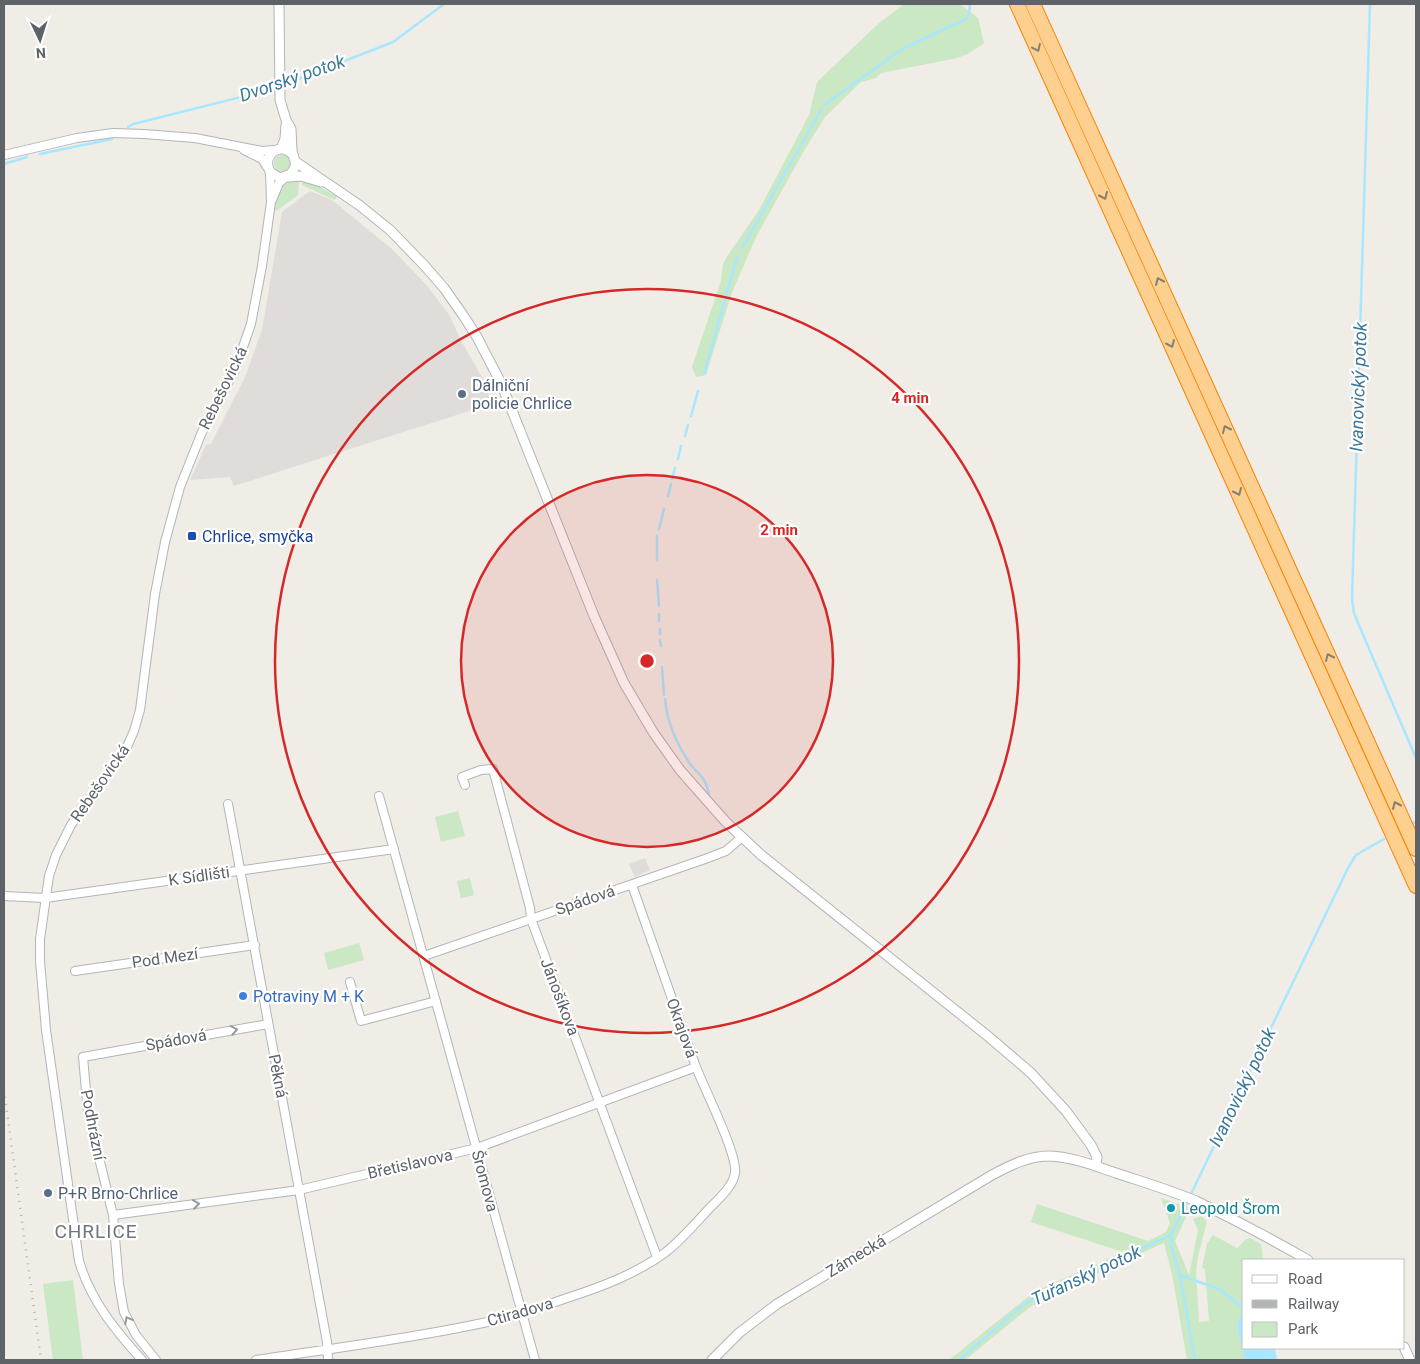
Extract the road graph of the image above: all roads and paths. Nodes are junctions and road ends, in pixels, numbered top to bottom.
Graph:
1 (279, 4) edge
2 (1017, 4) edge
3 (1033, 4) edge
4 (286, 120) junction
5 (235, 146) junction
6 (278, 149) junction
7 (4, 155) edge
8 (295, 158) junction
9 (268, 169) junction
10 (286, 177) junction
11 (328, 185) junction
12 (271, 202) junction
13 (465, 785) dead end
14 (379, 796) dead end
15 (228, 804) dead end
16 (742, 837) junction
17 (394, 849) junction
18 (1416, 849) edge
19 (240, 870) junction
20 (632, 885) junction
21 (1416, 886) edge
22 (4, 896) edge
23 (45, 898) junction
24 (531, 919) junction
25 (254, 945) junction
26 (424, 956) junction
27 (75, 971) dead end
28 (350, 982) dead end
29 (436, 1001) junction
30 (268, 1024) junction
31 (83, 1057) joint
32 (696, 1067) junction
33 (600, 1103) junction
34 (477, 1148) junction
35 (1096, 1166) junction
36 (735, 1170) joint
37 (299, 1190) junction
38 (113, 1215) junction
39 (657, 1258) junction
40 (1306, 1259) edge
41 (521, 1314) junction
42 (327, 1349) junction
43 (142, 1360) edge
44 (156, 1360) edge
45 (256, 1360) edge
46 (328, 1360) edge
47 (535, 1360) edge
48 (712, 1360) edge

1 - 4 street
2 -> 21 highway
18 -> 3 highway
4 - 6 street
4 - 8 street
5 - 6 street
5 - 7 street
5 - 9 street
6 - 8 street
6 - 9 street
8 - 10 street
8 - 11 street
9 - 10 street
9 - 12 street, Rebešovická
10 - 11 street
10 - 12 street, Rebešovická
11 - 16 street
12 - 23 street, Rebešovická
13 - 24 street, Jánošíkova
14 - 17 street, Šromova
15 - 19 street, Pěkná
16 - 20 street, Spádová
16 - 35 street
17 - 19 street, K Sídlišti
17 - 26 street, Šromova
19 - 23 street, K Sídlišti
19 - 25 street, Pěkná
20 - 24 street, Spádová
20 - 32 street, Okrajová
22 - 23 street, K Sídlišti
23 - 43 street, Rebešovická
24 - 26 street, Spádová
24 - 33 street, Jánošíkova
25 - 27 street, Pod Mezí
25 - 30 street, Pěkná
26 - 29 street, Šromova
28 - 29 street
29 - 34 street, Šromova
31 -> 30 street, Spádová
30 - 37 street, Pěkná
31 - 38 street, Podhrázní
32 - 33 street, Břetislavova
32 - 36 street, Okrajová
33 - 34 street, Břetislavova
33 - 39 street, Jánošíkova
34 - 37 street, Břetislavova
34 - 41 street, Šromova
35 - 40 street, Zámecká
35 - 48 street, Zámecká
36 - 39 street, Ctiradova
38 -> 37 street, Břetislavova
37 - 42 street, Pěkná
44 -> 38 street, Podhrázní
39 - 41 street, Ctiradova
41 - 42 street, Ctiradova
41 - 47 street, Šromova
42 - 45 street, Ctiradova
42 - 46 street, Pěkná

